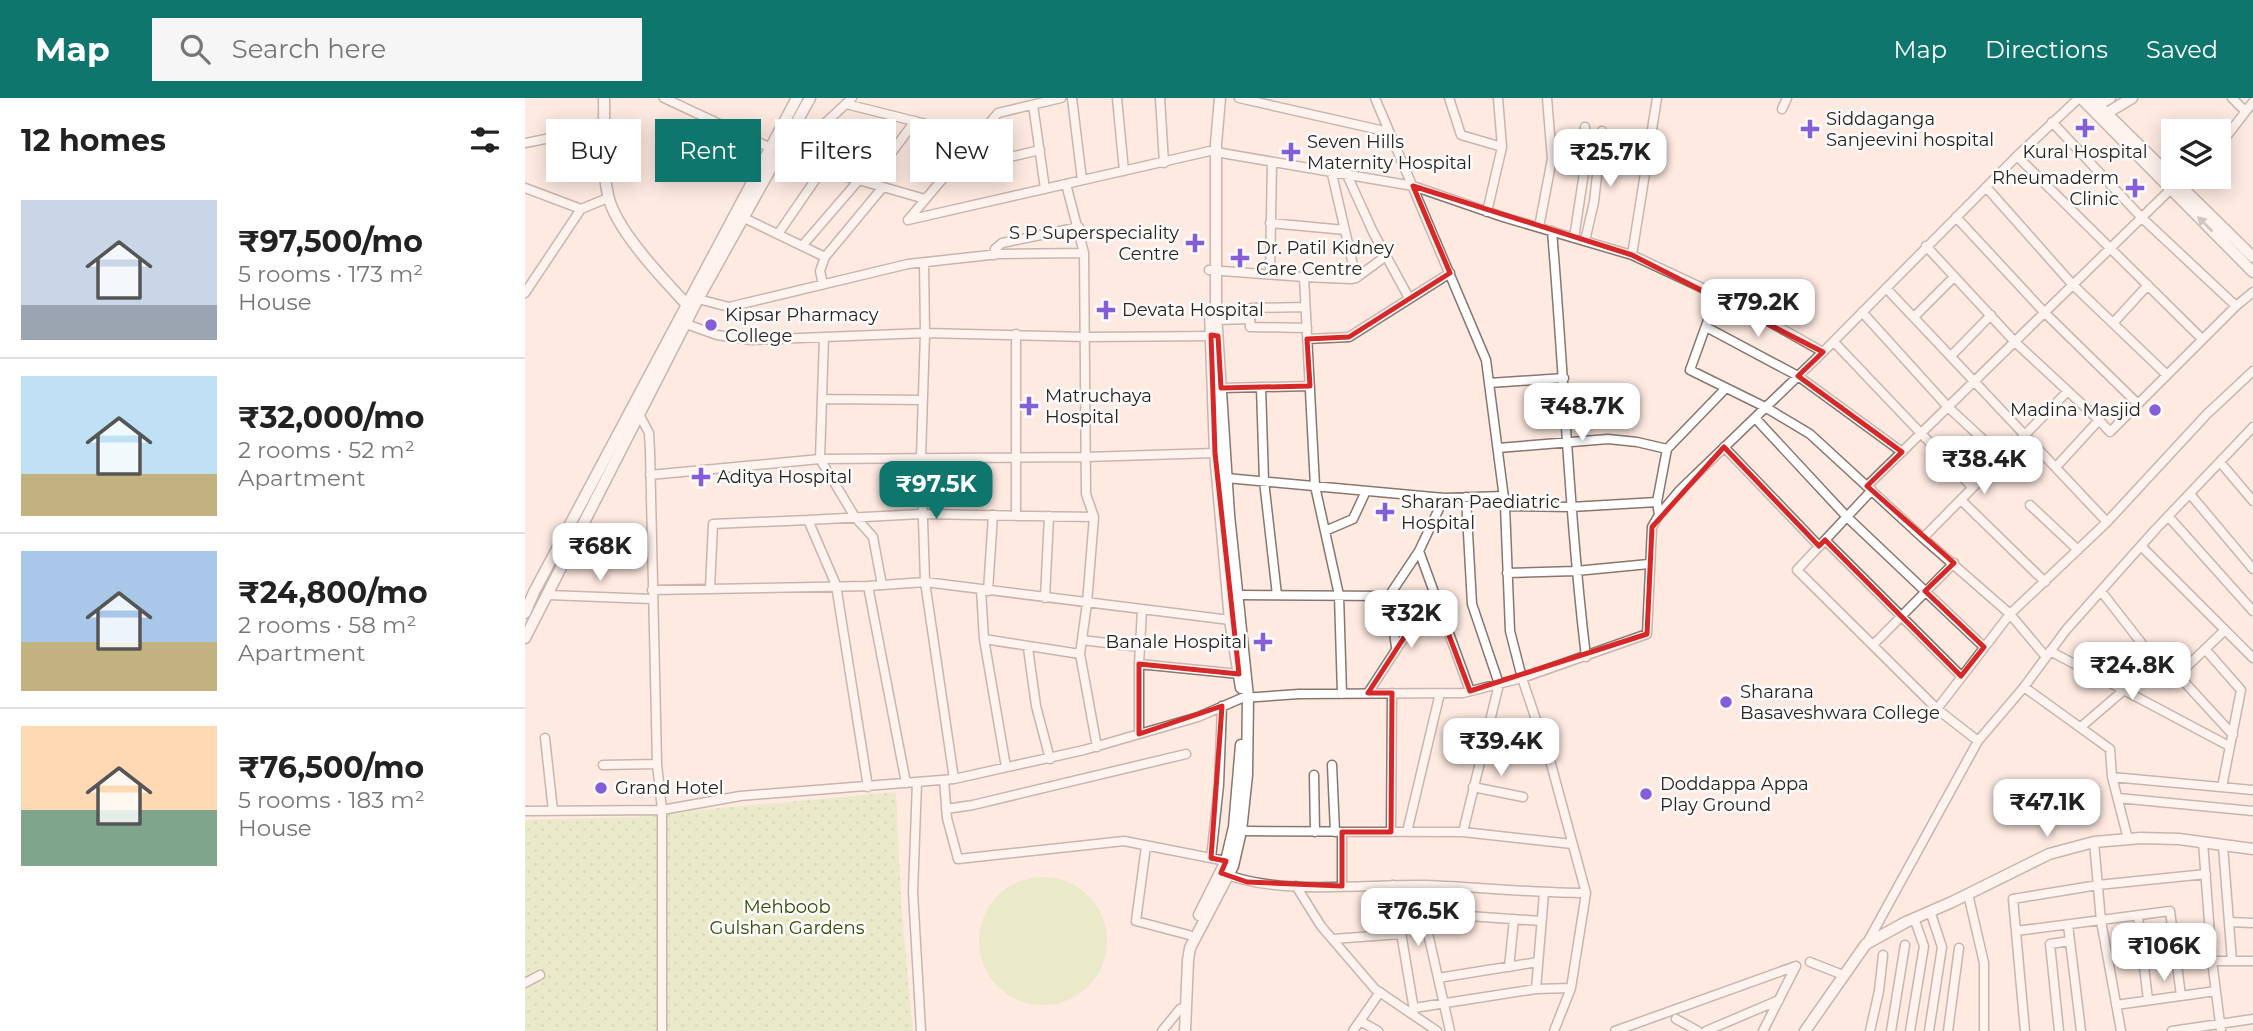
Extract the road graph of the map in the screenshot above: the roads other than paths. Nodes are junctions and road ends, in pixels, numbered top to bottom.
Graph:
1 (604, 98) edge
2 (664, 98) edge
3 (797, 98) edge
4 (810, 98) edge
5 (1061, 98) edge
6 (1072, 98) edge
7 (1117, 98) edge
8 (1160, 98) edge
9 (1213, 98) edge
10 (1220, 98) edge
11 (1239, 98) edge
12 (1375, 98) edge
13 (1449, 98) edge
14 (1498, 98) edge
15 (1547, 98) edge
16 (1657, 98) edge
17 (1787, 98) edge
18 (2080, 98) edge
19 (2110, 98) edge
20 (2132, 98) edge
21 (2232, 98) edge
22 (849, 101) edge
23 (2253, 102) edge
24 (2093, 104) edge
25 (1033, 105) junction
26 (1782, 110) dead end
27 (2245, 111) junction
28 (2103, 115) junction
29 (605, 119) edge
30 (798, 119) edge
31 (830, 119) edge
32 (910, 119) edge
33 (993, 119) edge
34 (2052, 122) junction
35 (1585, 127) dead end
36 (910, 128) edge
37 (2231, 130) edge
38 (1602, 131) dead end
39 (1389, 132) junction
40 (546, 140) edge
41 (525, 144) edge
42 (1502, 147) junction
43 (771, 148) junction
44 (1039, 150) junction
45 (1213, 152) junction
46 (1013, 156) edge
47 (2017, 156) junction
48 (775, 160) edge
49 (1272, 162) junction
50 (1164, 163) junction
51 (1124, 172) junction
52 (2161, 173) edge
53 (1332, 174) junction
54 (1347, 176) junction
55 (1082, 180) junction
56 (606, 182) edge
57 (814, 182) edge
58 (857, 182) edge
59 (866, 182) edge
60 (940, 182) edge
61 (869, 183) junction
62 (1066, 184) junction
63 (1413, 186) junction
64 (883, 187) junction
65 (1986, 187) junction
66 (525, 188) edge
67 (1045, 189) junction
68 (2177, 189) junction
69 (608, 198) junction
70 (925, 199) junction
71 (581, 209) junction
72 (1487, 212) junction
73 (1956, 217) junction
74 (2141, 217) junction
75 (744, 218) junction
76 (1270, 223) junction
77 (1079, 227) junction
78 (1539, 228) junction
79 (1345, 230) junction
80 (1552, 231) junction
81 (778, 234) junction
82 (1574, 238) junction
83 (1585, 241) junction
84 (802, 246) junction
85 (1927, 246) junction
86 (2110, 247) junction
87 (1084, 253) junction
88 (994, 255) junction
89 (1632, 255) junction
90 (1386, 256) junction
91 (825, 257) junction
92 (2253, 257) edge
93 (924, 263) junction
94 (1212, 270) junction
95 (2253, 272) edge
96 (1450, 273) junction
97 (1270, 274) junction
98 (1954, 276) junction
99 (1304, 277) junction
100 (1356, 278) junction
101 (823, 284) junction
102 (2072, 284) junction
103 (2148, 285) junction
104 (1886, 288) junction
105 (2253, 292) edge
106 (525, 293) edge
107 (1717, 295) junction
108 (1409, 298) junction
109 (698, 299) junction
110 (2235, 306) junction
111 (690, 307) junction
112 (1305, 307) junction
113 (1862, 312) junction
114 (2044, 312) junction
115 (1990, 315) junction
116 (1914, 317) junction
117 (1250, 319) junction
118 (1217, 320) junction
119 (2113, 322) junction
120 (686, 324) junction
121 (1706, 327) junction
122 (1307, 328) junction
123 (925, 333) junction
124 (1016, 334) junction
125 (1214, 336) junction
126 (824, 337) junction
127 (1087, 337) junction
128 (1307, 339) junction
129 (2202, 339) junction
130 (1833, 342) junction
131 (2015, 342) junction
132 (1823, 352) junction
133 (1951, 356) junction
134 (2253, 371) edge
135 (2167, 375) junction
136 (1798, 376) junction
137 (1564, 378) junction
138 (1974, 382) junction
139 (1489, 383) junction
140 (1310, 386) junction
141 (1261, 387) junction
142 (1221, 388) junction
143 (1725, 388) junction
144 (2068, 391) junction
145 (822, 399) junction
146 (923, 400) junction
147 (2138, 404) junction
148 (1765, 407) junction
149 (1948, 407) junction
150 (639, 414) junction
151 (1755, 418) junction
152 (2099, 419) junction
153 (1921, 434) junction
154 (2024, 434) junction
155 (2251, 434) edge
156 (1568, 442) junction
157 (1724, 447) junction
158 (1498, 448) junction
159 (1667, 449) junction
160 (1902, 452) junction
161 (1215, 453) junction
162 (921, 457) junction
163 (1017, 457) junction
164 (1086, 457) junction
165 (2002, 457) junction
166 (820, 459) junction
167 (2220, 462) junction
168 (2056, 467) junction
169 (650, 475) junction
170 (1226, 478) junction
171 (1265, 481) junction
172 (1315, 486) junction
173 (1972, 487) junction
174 (1869, 488) junction
175 (1366, 491) junction
176 (2190, 494) junction
177 (1504, 496) junction
178 (1466, 497) junction
179 (1444, 498) junction
180 (1961, 500) junction
181 (2253, 501) edge
182 (1657, 502) junction
183 (2030, 505) dead end
184 (1505, 506) junction
185 (1571, 507) junction
186 (922, 514) junction
187 (993, 515) junction
188 (1659, 515) junction
189 (1016, 516) junction
190 (1049, 516) junction
191 (2168, 516) junction
192 (855, 517) junction
193 (1094, 517) junction
194 (1847, 517) junction
195 (808, 520) junction
196 (2107, 522) junction
197 (1325, 531) junction
198 (1923, 538) junction
199 (1822, 543) junction
200 (2141, 546) junction
201 (2078, 550) junction
202 (1419, 551) junction
203 (1954, 563) junction
204 (1649, 564) junction
205 (2253, 569) edge
206 (1576, 571) junction
207 (1507, 573) junction
208 (925, 582) junction
209 (2045, 582) junction
210 (836, 585) junction
211 (882, 585) junction
212 (868, 586) junction
213 (710, 588) junction
214 (984, 590) junction
215 (1925, 591) junction
216 (2101, 591) junction
217 (1433, 593) junction
218 (652, 594) junction
219 (548, 595) junction
220 (1238, 595) junction
221 (1277, 595) junction
222 (1339, 595) junction
223 (1389, 596) junction
224 (1045, 598) junction
225 (1087, 603) junction
226 (1142, 610) junction
227 (2253, 611) edge
228 (525, 613) edge
229 (2010, 614) junction
230 (1901, 616) junction
231 (1230, 620) junction
232 (2225, 630) junction
233 (525, 638) edge
234 (985, 639) junction
235 (1082, 640) junction
236 (1873, 645) junction
237 (1140, 647) junction
238 (1396, 647) junction
239 (1984, 647) junction
240 (1028, 648) junction
241 (2146, 649) junction
242 (2205, 649) junction
243 (1080, 654) junction
244 (2048, 654) junction
245 (1586, 657) junction
246 (2253, 658) edge
247 (1139, 664) junction
248 (1239, 674) junction
249 (1961, 676) junction
250 (2178, 676) junction
251 (1522, 678) junction
252 (1499, 684) junction
253 (2024, 687) junction
254 (2124, 690) junction
255 (1470, 691) junction
256 (1392, 693) junction
257 (1440, 693) junction
258 (1342, 694) junction
259 (1368, 694) junction
260 (1245, 697) junction
261 (1222, 706) junction
262 (1937, 709) junction
263 (2082, 726) junction
264 (1139, 734) junction
265 (2233, 735) junction
266 (545, 738) dead end
267 (1978, 741) junction
268 (2229, 746) junction
269 (1097, 747) junction
270 (1186, 754) dead end
271 (1050, 759) junction
272 (657, 764) junction
273 (603, 765) dead end
274 (1332, 765) dead end
275 (1006, 767) junction
276 (1314, 775) dead end
277 (2112, 777) junction
278 (954, 779) junction
279 (944, 780) junction
280 (917, 782) junction
281 (906, 783) junction
282 (868, 787) junction
283 (1473, 787) junction
284 (2222, 787) junction
285 (2253, 790) edge
286 (1523, 797) dead end
287 (2117, 797) junction
288 (946, 809) junction
289 (662, 810) junction
290 (525, 811) edge
291 (553, 811) junction
292 (2253, 811) edge
293 (1241, 831) junction
294 (1315, 832) junction
295 (1338, 832) junction
296 (1391, 832) junction
297 (1407, 832) junction
298 (1463, 832) junction
299 (2128, 839) junction
300 (2094, 842) junction
301 (2203, 842) junction
302 (1572, 844) junction
303 (1146, 846) junction
304 (2223, 846) junction
305 (2253, 849) edge
306 (1211, 858) junction
307 (1226, 861) junction
308 (1225, 874) junction
309 (2206, 874) junction
310 (1425, 885) junction
311 (2098, 885) junction
312 (1296, 886) junction
313 (1342, 886) junction
314 (1393, 886) junction
315 (1544, 893) junction
316 (1586, 893) junction
317 (1968, 894) junction
318 (1930, 911) junction
319 (1425, 913) junction
320 (2138, 916) junction
321 (1914, 918) junction
322 (1514, 919) junction
323 (1541, 921) junction
324 (2101, 921) junction
325 (2229, 922) junction
326 (2253, 923) edge
327 (2068, 925) junction
328 (2016, 931) junction
329 (1401, 934) junction
330 (1189, 935) junction
331 (1333, 939) junction
332 (2070, 941) junction
333 (1866, 944) junction
334 (1905, 945) dead end
335 (1959, 948) dead end
336 (1883, 956) dead end
337 (2212, 961) junction
338 (2232, 961) junction
339 (2253, 961) edge
340 (1538, 962) junction
341 (1810, 962) dead end
342 (1509, 967) junction
343 (540, 975) dead end
344 (1843, 975) junction
345 (1438, 978) junction
346 (525, 983) edge
347 (1571, 988) junction
348 (1536, 989) junction
349 (2216, 991) junction
350 (1380, 992) junction
351 (2181, 996) junction
352 (1779, 1000) junction
353 (2148, 1000) junction
354 (1443, 1002) junction
355 (2116, 1005) junction
356 (1180, 1009) junction
357 (1414, 1012) junction
358 (1676, 1019) dead end
359 (2253, 1019) edge
360 (1360, 1021) junction
361 (2220, 1027) edge
362 (662, 1031) edge
363 (921, 1031) edge
364 (1162, 1031) edge
365 (1183, 1031) edge
366 (1353, 1031) edge
367 (1378, 1031) edge
368 (1437, 1031) edge
369 (1450, 1031) edge
370 (1554, 1031) edge
371 (1615, 1031) edge
372 (1698, 1031) edge
373 (1706, 1031) edge
374 (1763, 1031) edge
375 (1805, 1031) edge
376 (1870, 1031) edge
377 (1891, 1031) edge
378 (1910, 1031) edge
379 (1929, 1031) edge
380 (1948, 1031) edge
381 (1984, 1031) edge
382 (2025, 1031) edge
383 (2059, 1031) edge
384 (2081, 1031) edge
385 (2121, 1031) edge
386 (2172, 1031) edge

1 - 29 main road
2 - 43 street
3 - 43 main road
4 - 30 main road
5 - 25 street
6 - 55 street
7 - 51 street
8 - 50 street
9 - 45 main road
10 - 45 main road
11 - 39 street
12 - 39 street
13 - 42 street
14 - 42 street
15 - 78 street
16 - 89 street
17 - 26 street
18 - 24 main road
18 - 34 street
19 - 24 main road
20 - 28 main road
21 - 27 street
22 - 31 street
22 - 32 street
23 - 27 street
24 - 28 main road
25 - 33 street
25 - 44 street
27 - 37 street
28 - 52 main road
34 - 47 street
34 - 74 street
35 - 82 street
36 - 61 street
38 - 83 street
39 - 63 street
40 - 41 street
42 - 72 street
43 - 111 main road
44 - 46 street
44 - 67 street
45 - 49 street
45 - 50 street
45 - 94 main road
47 - 65 street
47 - 86 street
48 - 75 main road
49 - 53 street
49 - 76 street
50 - 51 street
51 - 55 street
53 - 54 street
53 - 79 street
54 - 63 street
54 - 90 street
55 - 62 street
56 - 69 main road
57 - 81 street
58 - 84 street
59 - 61 street
60 - 70 street
61 - 64 street
62 - 67 street
62 - 77 street
63 - 72 street
63 - 96 street
64 - 70 street
64 - 91 street
65 - 73 street
65 - 102 street
66 - 71 street
67 - 70 street
68 - 74 street
68 - 92 main road
95 -> 68 main road
69 - 71 street
69 - 111 main road
71 - 106 street
72 - 78 street
73 - 85 street
73 - 114 street
74 - 86 street
74 - 110 street
75 - 81 street
75 - 109 main road
76 - 79 street
76 - 97 street
77 - 87 street
77 - 88 street
78 - 80 street
79 - 100 street
80 - 82 street
80 - 137 street
81 - 84 street
82 - 83 street
83 - 89 street
84 - 91 street
85 - 98 street
85 - 104 street
86 - 102 street
86 - 103 street
87 - 88 street
87 - 127 street
88 - 93 street
89 - 107 street
90 - 100 street
90 - 108 street
91 - 101 street
93 - 101 street
93 - 123 street
94 - 97 street
94 - 118 main road
94 - 125 main road
96 - 108 street
96 - 139 street
97 - 99 street
98 - 115 street
98 - 116 street
99 - 100 street
99 - 112 street
101 - 109 street
102 - 114 street
102 - 119 street
103 - 119 street
103 - 129 street
104 - 113 street
104 - 116 street
105 - 110 street
107 - 121 street
107 - 132 street
108 - 128 street
109 - 111 main road
110 - 129 street
111 - 120 main road
111 - 228 main road
112 - 117 street
112 - 122 street
113 - 130 street
113 - 149 street
114 - 131 street
114 - 147 street
115 - 131 street
115 - 133 street
116 - 133 street
117 - 118 street
117 - 122 street
118 - 125 main road
119 - 135 street
120 - 126 street
120 - 150 main road
121 - 136 street
121 - 143 street
122 - 128 street
123 - 124 street
123 - 126 street
123 - 146 street
124 - 127 street
124 - 163 street
125 - 127 street
125 - 142 main road
125 - 161 main road
126 - 145 street
127 - 164 street
128 - 140 street
129 - 135 street
130 - 132 street
130 - 153 street
131 - 138 street
131 - 144 street
132 - 136 street
133 - 138 street
134 - 196 street
135 - 147 street
136 - 148 street
136 - 160 street
137 - 139 street
137 - 156 street
138 - 149 street
138 - 154 street
139 - 158 street
140 - 141 street
140 - 172 street
141 - 142 street
141 - 171 street
142 - 170 main road
143 - 148 street
143 - 159 street
144 - 152 street
144 - 154 street
145 - 146 street
145 - 166 street
146 - 162 street
147 - 152 street
148 - 151 street
148 - 174 street
149 - 153 street
149 - 165 street
150 - 169 street
150 - 219 main road
151 - 157 street
151 - 194 street
152 - 168 street
153 - 160 street
153 - 173 street
154 - 165 street
154 - 168 street
155 - 167 street
156 - 158 street
156 - 159 street
156 - 185 street
157 - 188 street
157 - 199 street
158 - 177 street
159 - 182 street
160 - 174 street
161 - 164 street
161 - 231 main road
162 - 163 street
162 - 166 street
162 - 186 street
163 - 164 street
163 - 189 street
164 - 193 street
165 - 173 street
166 - 169 street
166 - 192 street
167 - 176 street
167 - 181 street
168 - 196 street
169 - 218 street
170 - 171 street
170 - 220 main road
171 - 172 street
171 - 221 street
172 - 175 street
172 - 197 street
173 - 180 street
174 - 194 street
174 - 198 street
175 - 179 street
175 - 197 street
176 - 191 street
176 - 205 street
177 - 178 street
177 - 184 street
178 - 179 street
178 - 252 street
179 - 202 street
180 - 198 street
180 - 209 street
182 - 185 street
182 - 188 street
183 - 201 street
184 - 185 street
184 - 207 street
185 - 206 street
186 - 187 street
186 - 192 street
186 - 208 street
187 - 189 street
187 - 214 street
188 - 204 street
189 - 190 street
190 - 193 street
190 - 224 street
191 - 200 street
191 - 227 street
192 - 195 street
192 - 211 street
193 - 225 street
194 - 199 street
194 - 215 street
195 - 210 street
195 - 213 street
196 - 201 street
197 - 222 street
198 - 203 street
199 - 230 street
199 - 236 street
200 - 216 street
200 - 232 street
201 - 209 street
202 - 217 street
202 - 223 street
203 - 215 street
203 - 229 street
204 - 206 street
204 - 245 street
206 - 207 street
206 - 245 street
207 - 251 street
208 - 211 street
208 - 214 street
208 - 278 street
209 - 229 street
210 - 212 street
210 - 213 street
210 - 282 street
211 - 212 street
212 - 281 street
213 - 218 street
214 - 224 street
214 - 234 street
215 - 230 street
215 - 239 street
216 - 241 street
216 - 244 street
217 - 238 street
217 - 255 street
218 - 219 street
218 - 272 street
219 - 233 main road
220 - 221 street
220 - 260 main road
221 - 222 street
222 - 223 street
222 - 258 street
223 - 238 street
224 - 225 street
225 - 226 street
225 - 235 street
226 - 231 street
226 - 237 street
229 - 239 street
229 - 244 street
230 - 236 street
230 - 249 street
231 - 248 main road
232 - 242 street
232 - 246 street
234 - 240 street
234 - 275 street
235 - 237 street
235 - 243 street
236 - 262 street
237 - 247 street
238 - 259 street
239 - 249 street
240 - 243 street
240 - 271 street
241 - 250 street
241 - 254 street
242 - 250 street
242 - 265 street
243 - 269 street
244 - 253 street
244 - 254 street
245 - 251 street
247 - 248 street
247 - 264 street
248 - 260 main road
249 - 262 street
250 - 265 street
251 - 252 street
251 - 302 street
252 - 255 street
252 - 283 street
253 - 263 street
253 - 267 street
254 - 263 street
254 - 268 street
255 - 257 street
256 - 257 street
256 - 259 street
256 - 296 street
257 - 297 street
258 - 259 street
258 - 260 street
260 - 261 street
260 - 293 main road
260 - 307 main road
261 - 264 street
261 - 306 street
262 - 267 street
263 - 277 street
264 - 269 street
265 - 268 street
266 - 291 street
267 - 333 street
268 - 284 street
269 - 271 street
270 - 288 street
271 - 275 street
272 - 273 street
272 - 289 street
274 - 295 street
275 - 278 street
276 - 294 street
277 - 284 street
277 - 287 street
278 - 279 street
279 - 280 street
279 - 288 street
280 - 281 street
280 - 363 street
281 - 282 street
282 - 289 street
283 - 286 street
283 - 298 street
284 - 285 street
287 - 292 street
287 - 299 street
288 - 303 street
289 - 291 street
289 - 362 street
290 - 291 street
293 - 294 street
293 - 308 main road
294 - 295 street
295 - 296 street
295 - 313 street
296 - 297 street
297 - 298 street
298 - 302 street
299 - 300 main road
299 - 301 main road
300 - 311 street
300 - 317 main road
301 - 304 main road
301 - 309 street
302 - 316 street
303 - 306 street
303 - 330 street
304 - 305 main road
304 - 325 street
306 - 307 street
307 - 308 main road
308 - 312 street
308 - 330 main road
308 - 365 main road
309 - 311 street
309 - 337 street
310 - 314 street
310 - 315 street
310 - 319 street
311 - 324 street
311 - 328 street
312 - 313 street
312 - 331 street
313 - 314 street
314 - 329 street
315 - 316 street
315 - 323 street
316 - 347 street
317 - 318 main road
317 - 381 street
318 - 321 main road
318 - 379 street
319 - 322 street
319 - 345 street
320 - 324 street
320 - 351 street
320 - 353 street
321 - 333 main road
321 - 378 street
322 - 323 street
322 - 342 street
323 - 340 street
324 - 327 street
324 - 355 street
325 - 326 street
325 - 338 street
327 - 328 street
327 - 332 street
328 - 382 street
329 - 331 street
329 - 357 street
330 - 356 main road
331 - 350 street
332 - 383 street
332 - 384 street
333 - 344 main road
334 - 377 street
335 - 380 street
336 - 376 street
337 - 338 street
337 - 349 street
338 - 339 street
340 - 342 street
340 - 348 street
341 - 344 street
342 - 345 street
343 - 346 street
344 - 375 main road
345 - 354 street
347 - 348 street
347 - 370 street
348 - 354 street
349 - 351 street
349 - 361 street
350 - 357 street
350 - 360 street
351 - 353 street
352 - 371 street
352 - 373 street
352 - 374 street
353 - 355 street
354 - 357 street
354 - 369 street
355 - 385 street
356 - 364 street
356 - 365 main road
357 - 368 street
358 - 372 street
359 - 361 street
360 - 366 street
360 - 367 street
361 - 386 street

